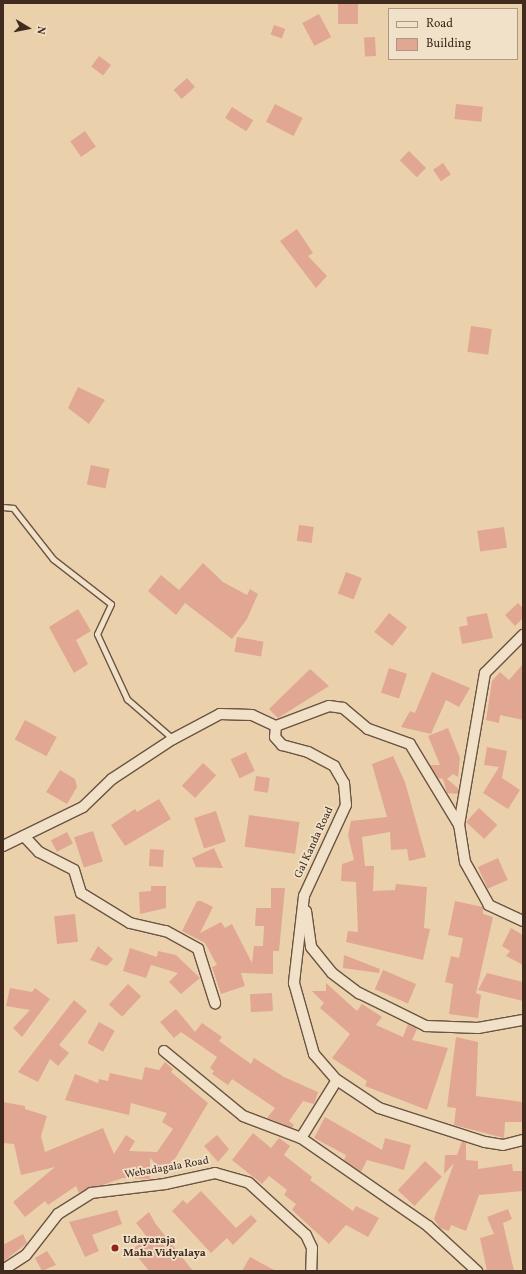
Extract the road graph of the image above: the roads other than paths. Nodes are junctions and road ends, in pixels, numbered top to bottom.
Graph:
1 (3, 507) edge
2 (523, 635) edge
3 (276, 726) junction
4 (173, 738) junction
5 (459, 825) junction
6 (24, 836) junction
7 (3, 846) edge
8 (304, 896) junction
9 (523, 921) edge
10 (215, 1003) dead end
11 (523, 1020) edge
12 (164, 1051) dead end
13 (337, 1080) junction
14 (301, 1138) junction
15 (523, 1140) edge
16 (3, 1270) edge
17 (311, 1271) edge
18 (476, 1271) edge

1 - 4 lane
2 - 5 street
3 - 4 street
3 - 5 street
3 - 8 street, Gal Kanda Road
4 - 6 street
5 - 9 street
6 - 7 street
6 - 10 street
8 - 11 street
8 - 13 street, Gal Kanda Road
12 - 14 street
13 - 14 street
13 - 15 street, Gal Kanda Road
14 - 18 street
16 - 17 street, Webadagala Road

